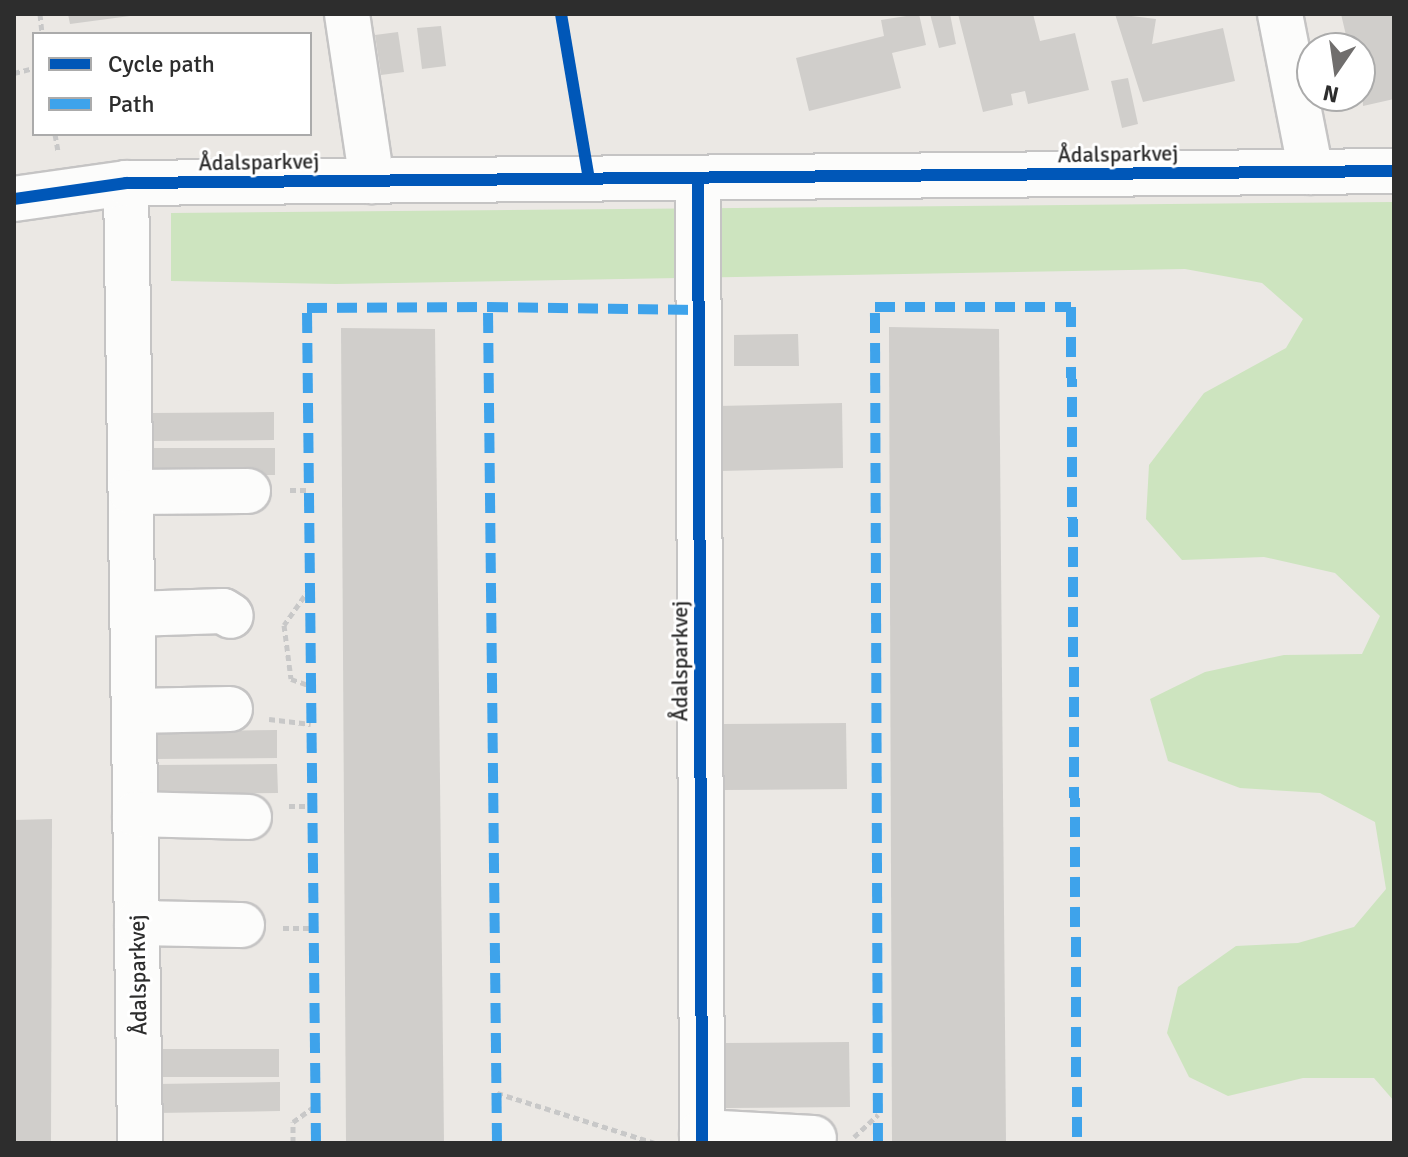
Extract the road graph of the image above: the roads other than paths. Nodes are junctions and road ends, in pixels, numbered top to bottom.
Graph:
1 (347, 14) edge
2 (1280, 14) edge
3 (1394, 171) edge
4 (1311, 172) junction
5 (698, 179) junction
6 (372, 181) junction
7 (126, 183) junction
8 (14, 199) edge
9 (248, 491) dead end
10 (131, 492) junction
11 (133, 614) junction
12 (231, 616) dead end
13 (230, 709) dead end
14 (134, 711) junction
15 (135, 814) junction
16 (249, 817) dead end
17 (137, 923) junction
18 (242, 925) dead end
19 (702, 1137) edge
20 (831, 1140) edge
21 (140, 1143) edge

1 - 6 street
2 - 4 street
3 - 4 street, Ådalsparkvej
4 - 5 street, Ådalsparkvej
5 - 6 street, Ådalsparkvej
5 - 19 street, Ådalsparkvej
6 - 7 street, Ådalsparkvej
7 - 8 street, Ådalsparkvej
7 - 10 street, Ådalsparkvej
9 - 10 street
10 - 11 street, Ådalsparkvej
11 - 12 street
11 - 14 street, Ådalsparkvej
13 - 14 street
14 - 15 street, Ådalsparkvej
15 - 16 street
15 - 17 street, Ådalsparkvej
17 - 18 street
17 - 21 street, Ådalsparkvej
19 - 20 street

